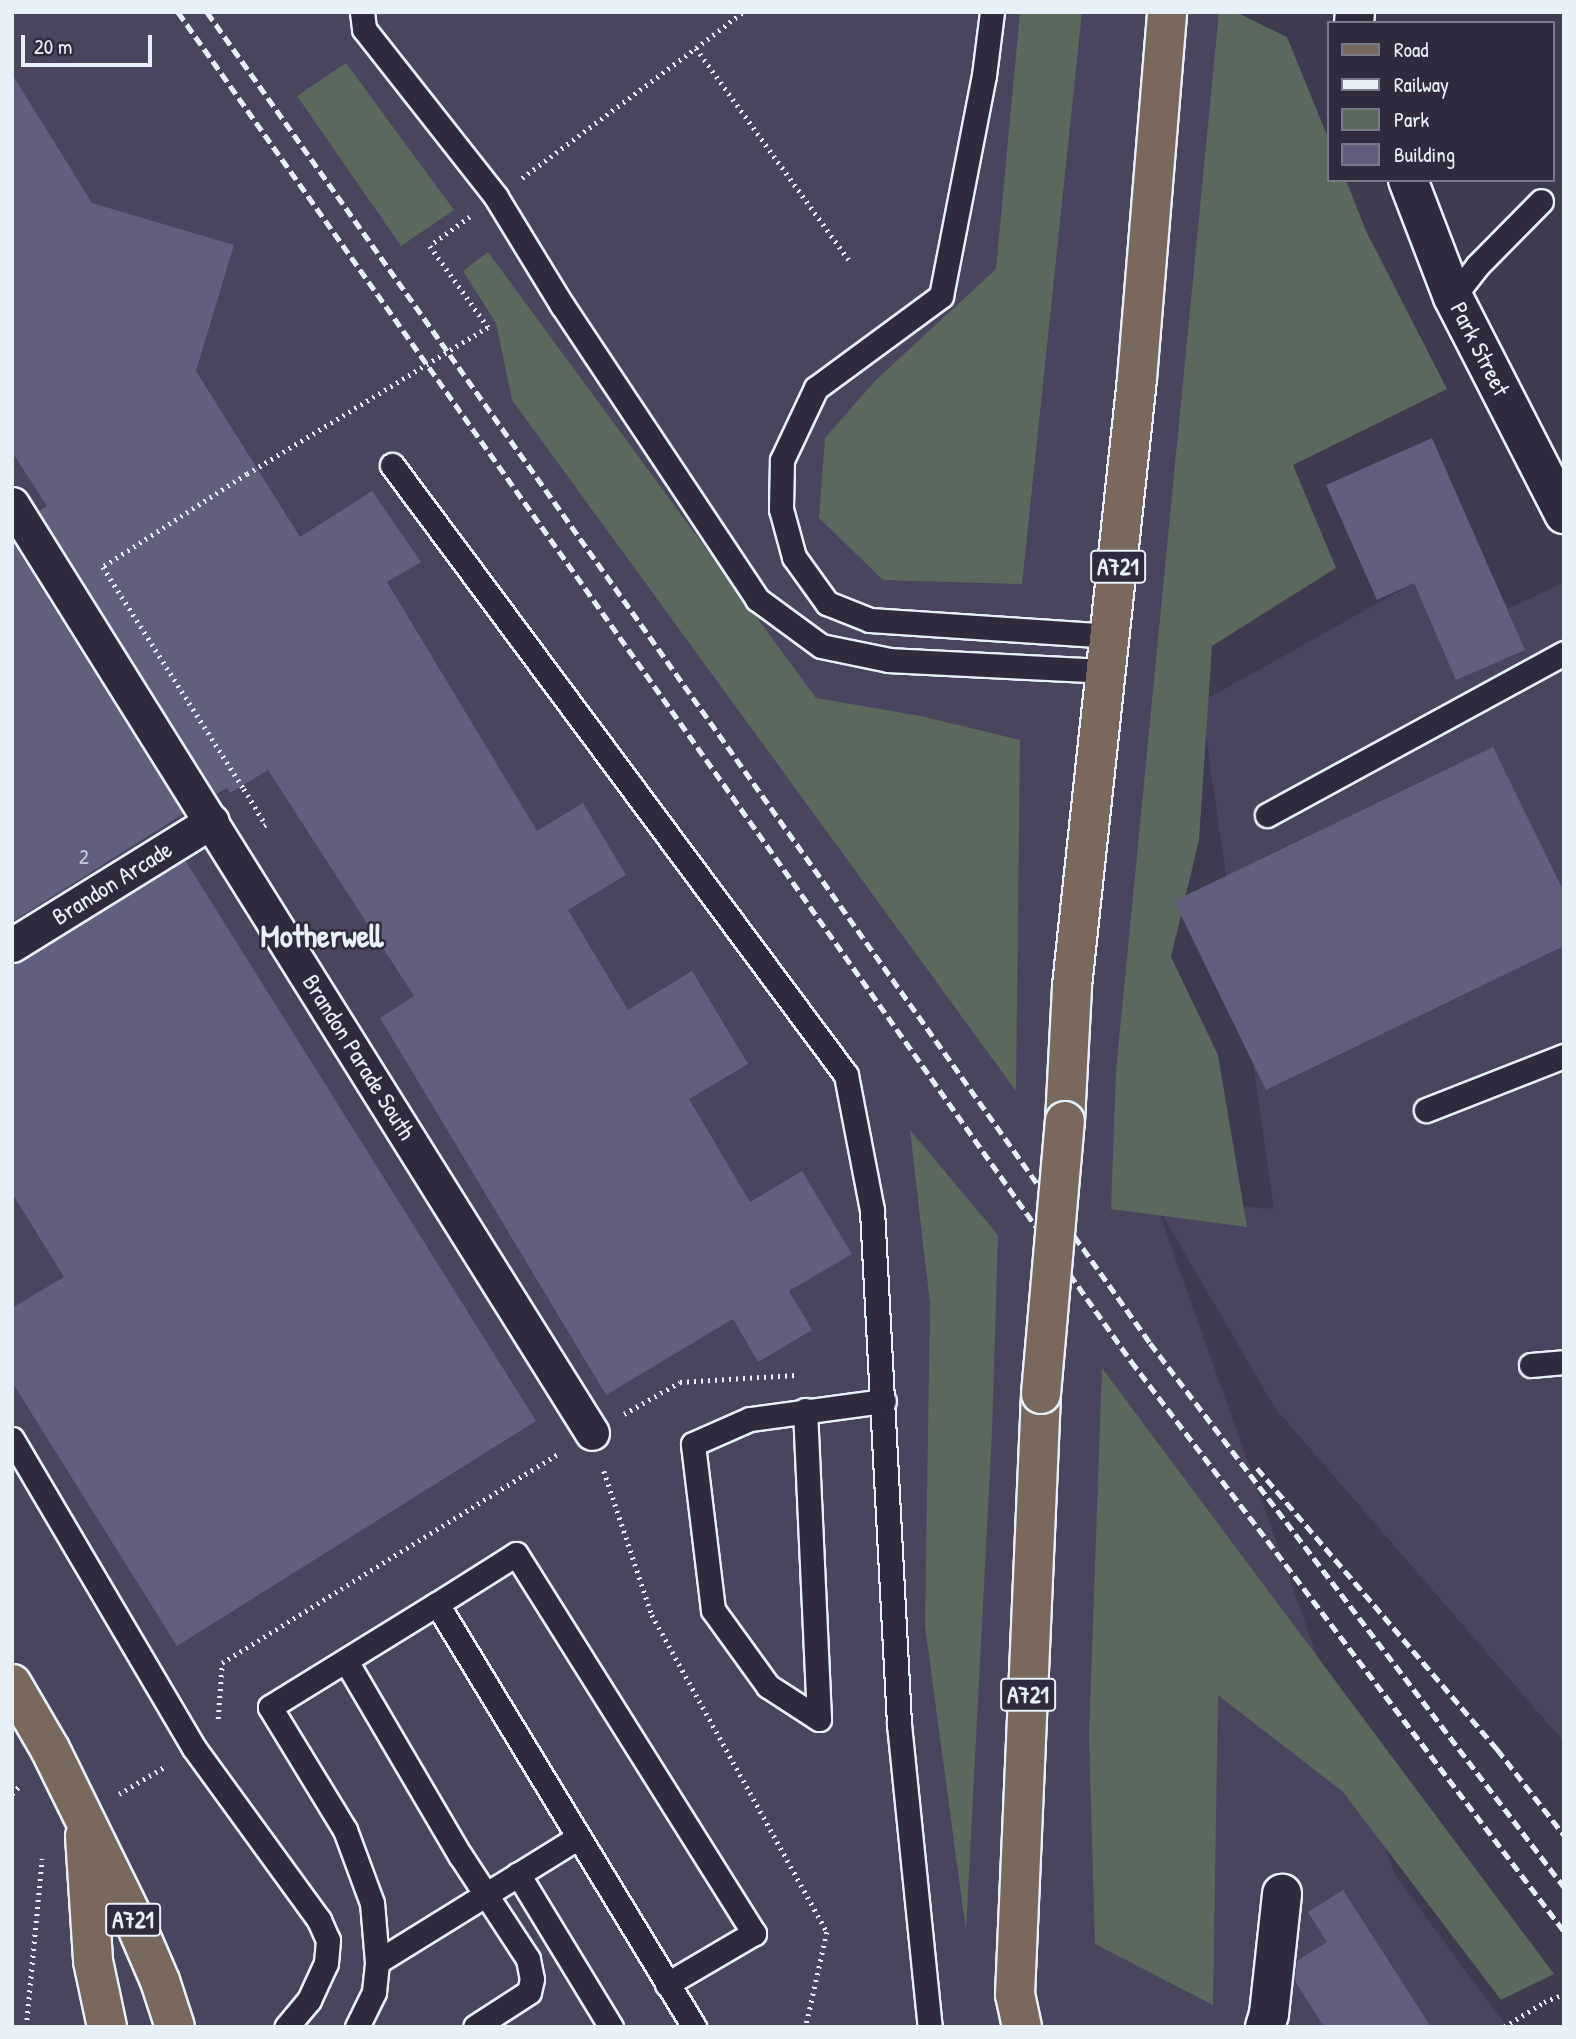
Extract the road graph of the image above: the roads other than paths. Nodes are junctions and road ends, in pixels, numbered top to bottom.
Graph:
1 (362, 12) edge
2 (992, 12) edge
3 (1167, 12) edge
4 (1409, 182) edge
5 (1541, 201) dead end
6 (1453, 296) junction
7 (392, 465) dead end
8 (12, 504) edge
9 (1564, 514) edge
10 (1564, 653) edge
11 (1109, 654) junction
12 (1267, 814) dead end
13 (212, 821) junction
14 (12, 945) edge
15 (1564, 1056) edge
16 (1426, 1110) dead end
17 (1564, 1362) edge
18 (1531, 1365) dead end
19 (884, 1401) junction
20 (805, 1410) junction
21 (592, 1433) road end
22 (12, 1438) edge
23 (437, 1604) junction
24 (346, 1661) junction
25 (12, 1684) edge
26 (83, 1816) junction
27 (577, 1838) junction
28 (518, 1874) junction
29 (486, 1892) junction
30 (1282, 1894) dead end
31 (377, 1962) junction
32 (667, 1984) junction
33 (1014, 2016) edge
34 (107, 2027) edge
35 (175, 2027) edge
36 (286, 2027) edge
37 (357, 2027) edge
38 (475, 2027) edge
39 (611, 2027) edge
40 (694, 2027) edge
41 (930, 2027) edge
42 (1265, 2027) edge

1 - 11 lane
2 - 11 lane
3 - 11 main road, A721
4 - 6 street, Park Street
5 - 6 lane
6 - 9 street, Park Street
7 - 19 lane
8 - 13 street, Brandon Parade South
10 - 12 lane
11 - 33 main road, A721, bridge
13 - 14 street, Brandon Arcade
13 - 21 street, Brandon Parade South
15 - 16 lane
17 - 18 lane
19 - 20 lane
19 - 41 lane
20 - 20 lane
22 - 36 lane
23 - 24 lane
23 - 27 lane
23 - 32 lane
24 - 29 lane
24 - 31 lane
25 - 26 main road, A721
26 - 34 main road, A721
26 - 35 main road, A721
27 - 28 lane
27 - 32 lane
28 - 29 lane
28 - 39 lane
29 - 31 lane
29 - 38 lane
30 - 42 street
31 - 37 lane
32 - 40 lane

